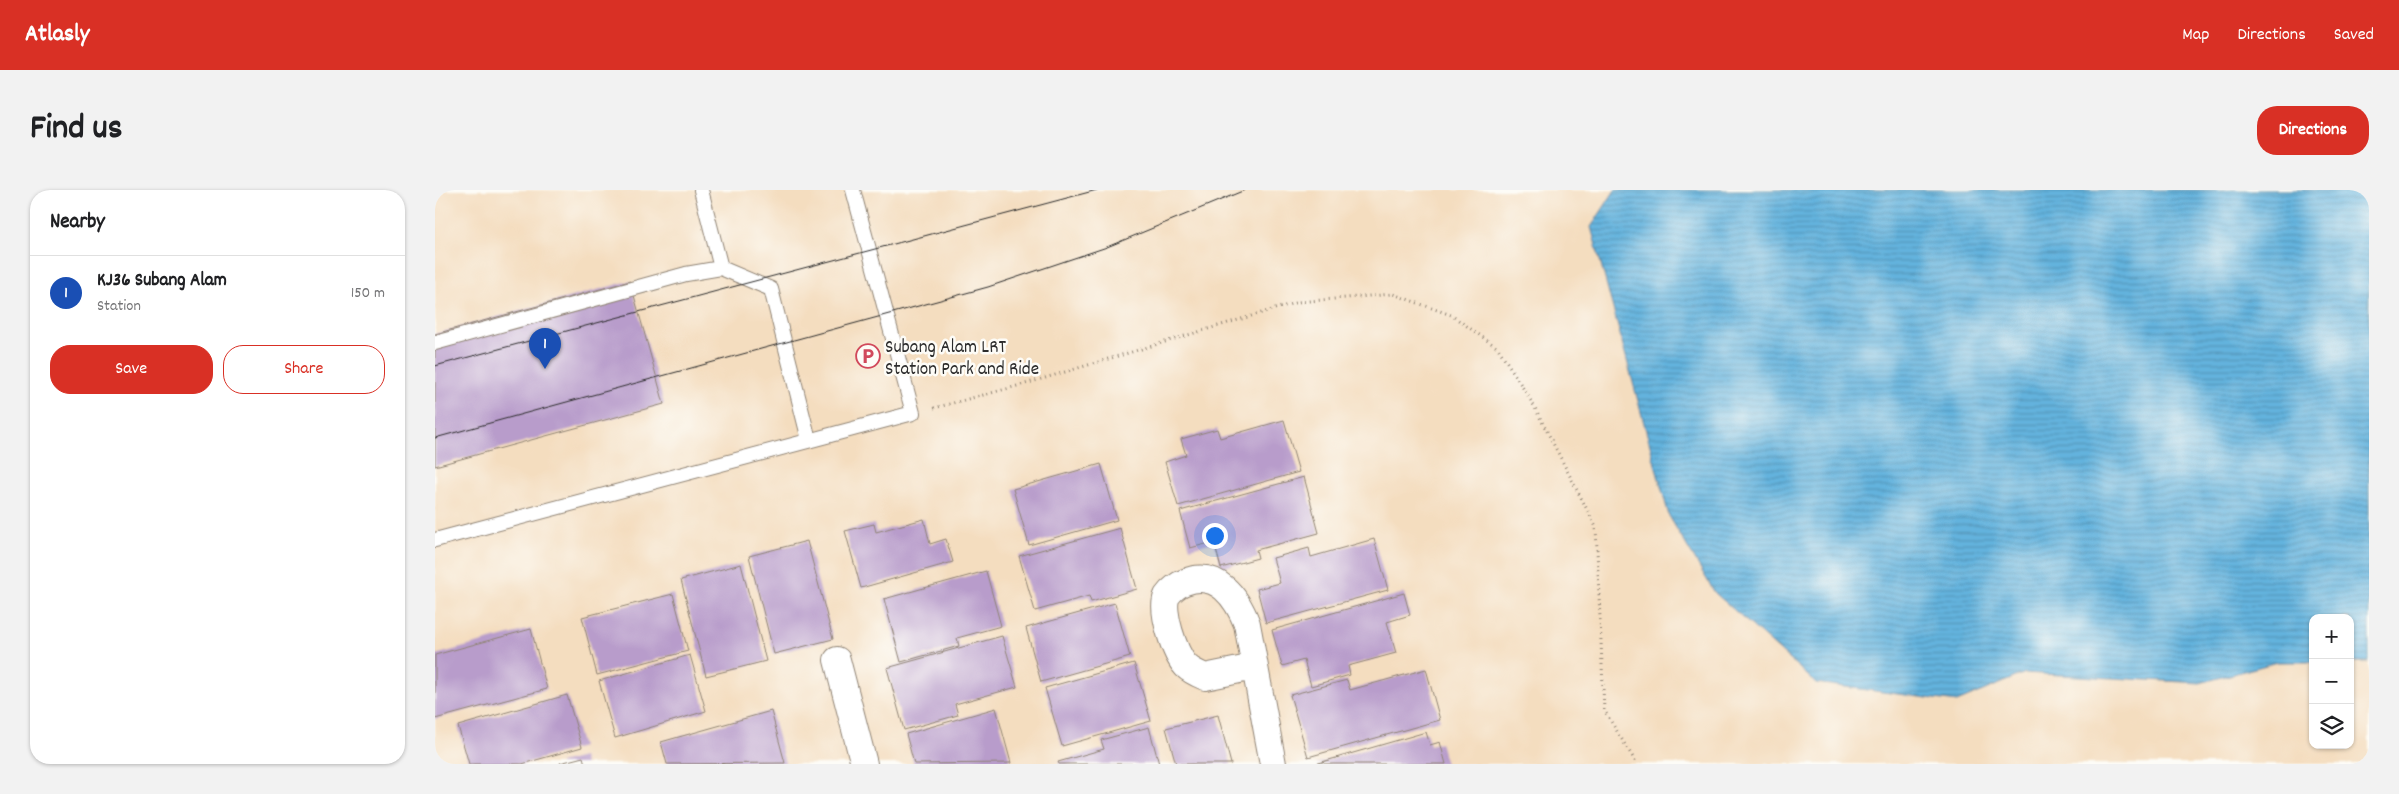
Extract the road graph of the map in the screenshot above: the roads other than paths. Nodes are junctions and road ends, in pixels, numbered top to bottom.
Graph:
1 (701, 190) edge
2 (853, 190) edge
3 (721, 268) junction
4 (435, 343) edge
5 (809, 440) junction
6 (435, 540) edge
7 (837, 660) dead end
8 (1254, 667) dead end
9 (864, 764) edge
10 (1273, 764) edge

1 - 3 lane
2 - 5 lane
3 - 4 lane
3 - 5 lane
5 - 6 lane
7 - 9 street
8 - 10 street

